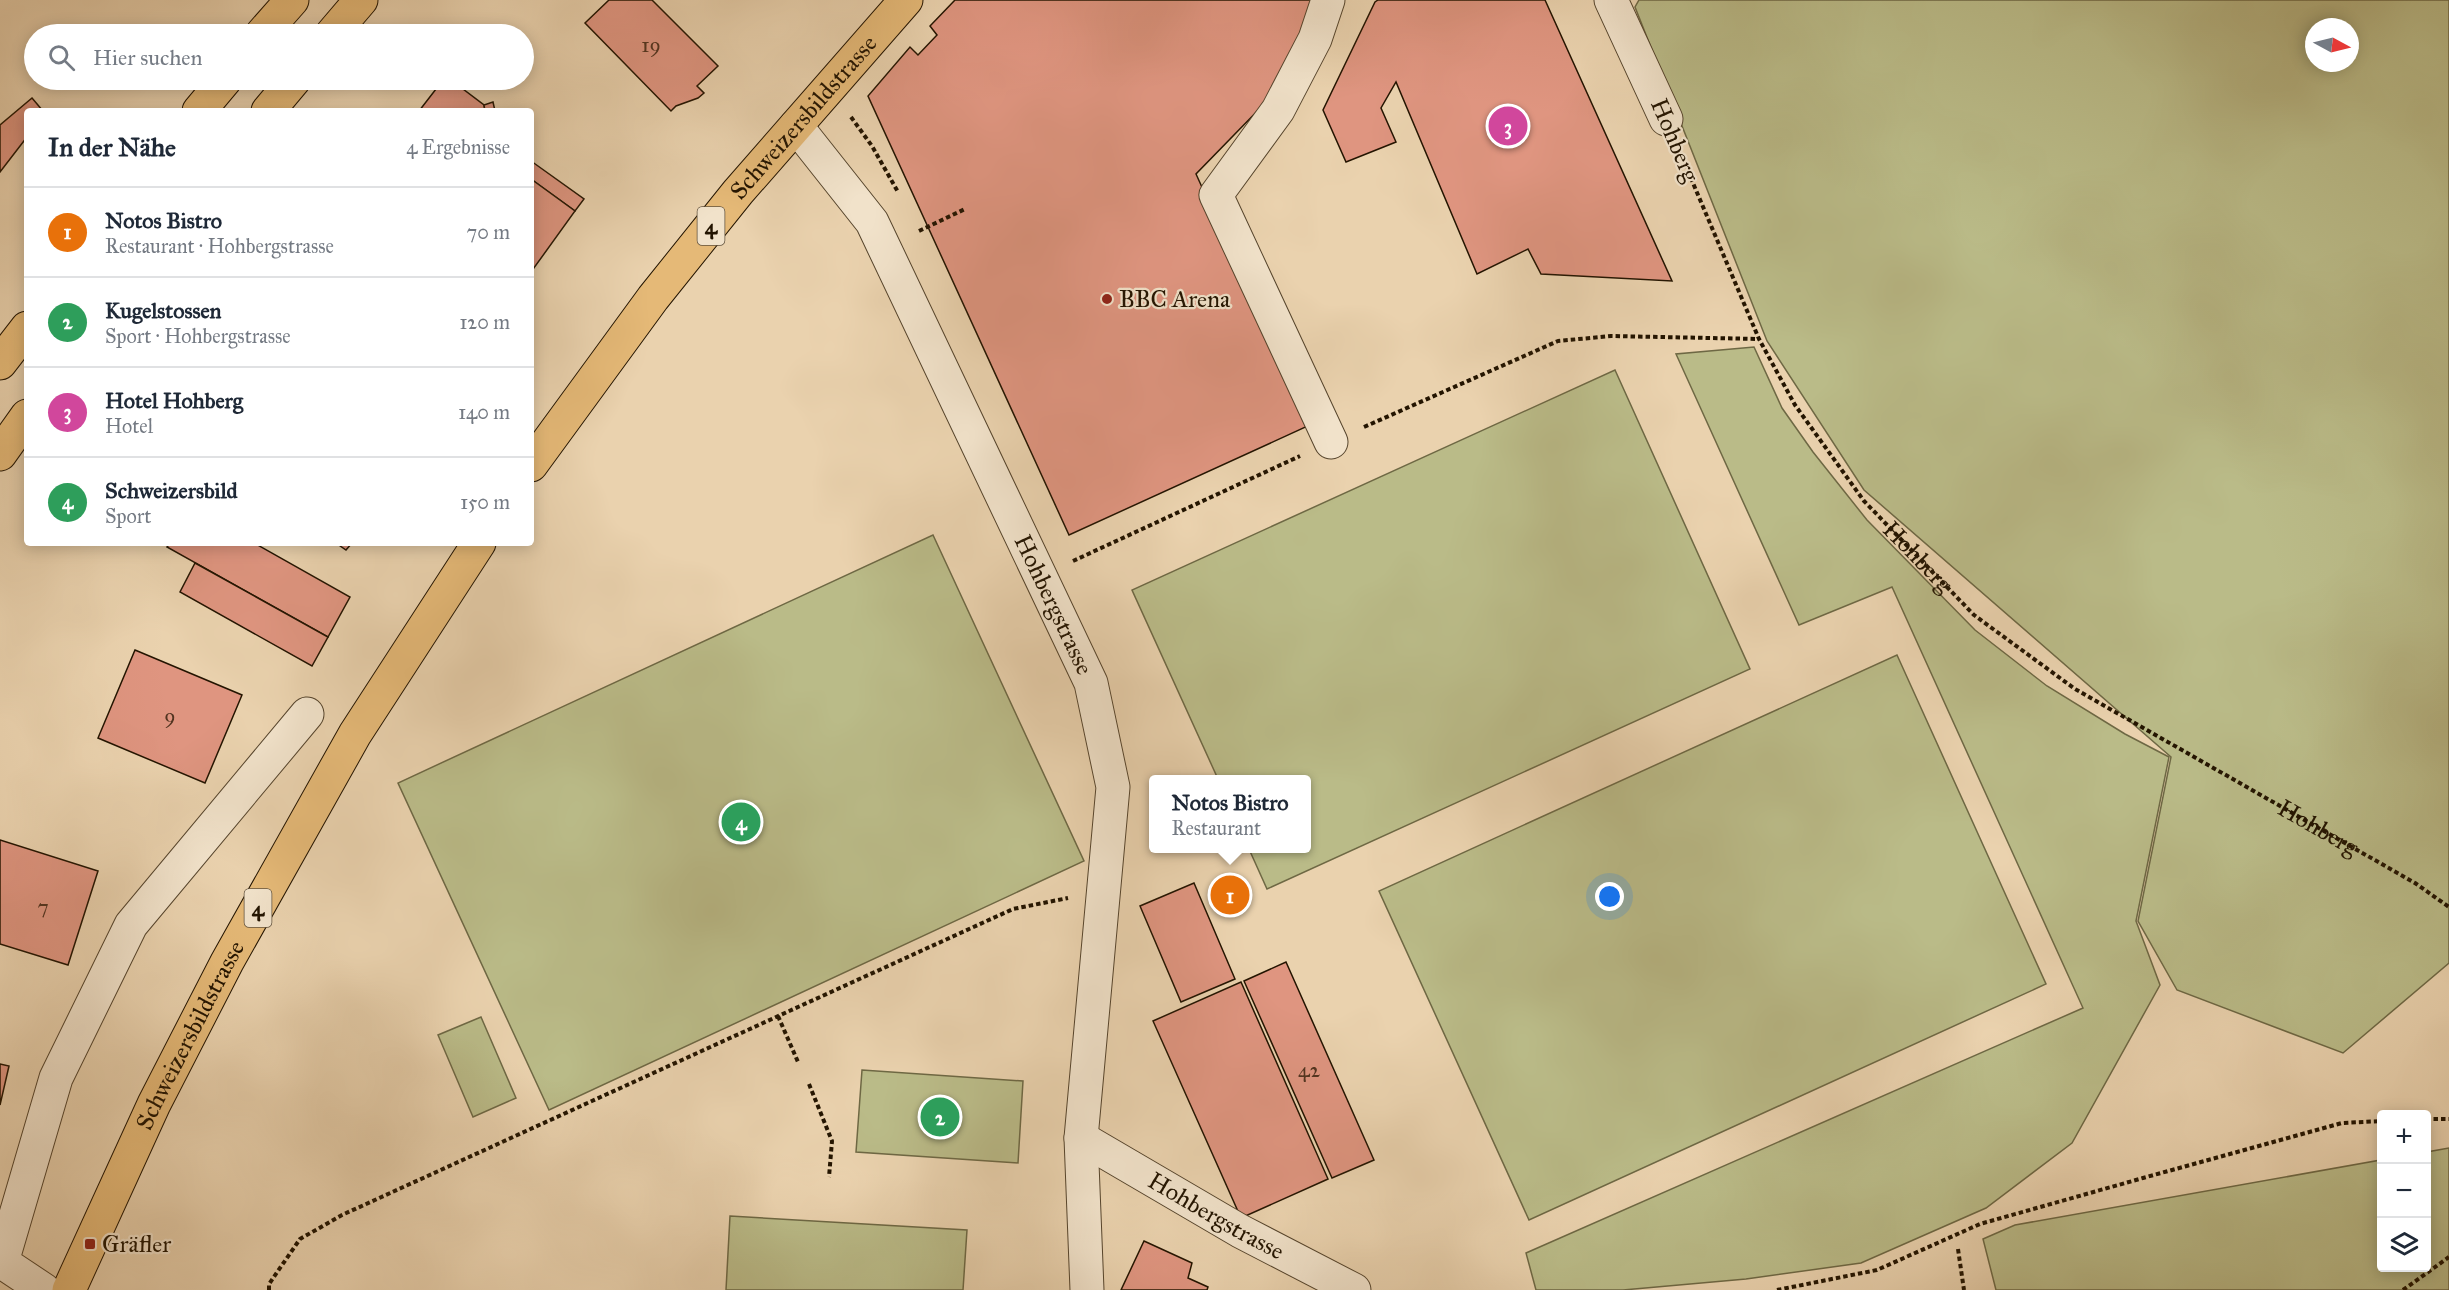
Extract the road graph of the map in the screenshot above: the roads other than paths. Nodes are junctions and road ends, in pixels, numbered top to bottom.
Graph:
1 (292, 0) edge
2 (362, 0) edge
3 (906, 0) edge
4 (1328, 0) edge
5 (1611, 0) edge
6 (271, 24) edge
7 (341, 24) edge
8 (217, 90) edge
9 (286, 90) edge
10 (202, 108) edge
11 (271, 108) edge
12 (1666, 119) road end
13 (796, 126) junction
14 (24, 332) edge
15 (0, 363) edge
16 (24, 420) edge
17 (1331, 442) road end
18 (0, 454) edge
19 (534, 461) edge
20 (477, 546) edge
21 (307, 714) dead end
22 (1081, 1138) junction
23 (44, 1290) edge
24 (69, 1290) edge
25 (1087, 1290) edge
26 (1354, 1290) edge

1 - 6 main road
2 - 7 main road
3 - 13 main road, Schweizersbildstrasse / 4
4 - 17 street
5 - 12 street, Hohberg
8 - 10 main road
9 - 11 main road
13 - 19 main road, Schweizersbildstrasse / 4
13 - 22 street, Hohbergstrasse
14 - 15 main road
16 - 18 main road
20 - 24 main road, Schweizersbildstrasse / 4
21 - 23 street
22 - 25 street, Hohbergstrasse
22 - 26 street, Hohbergstrasse

